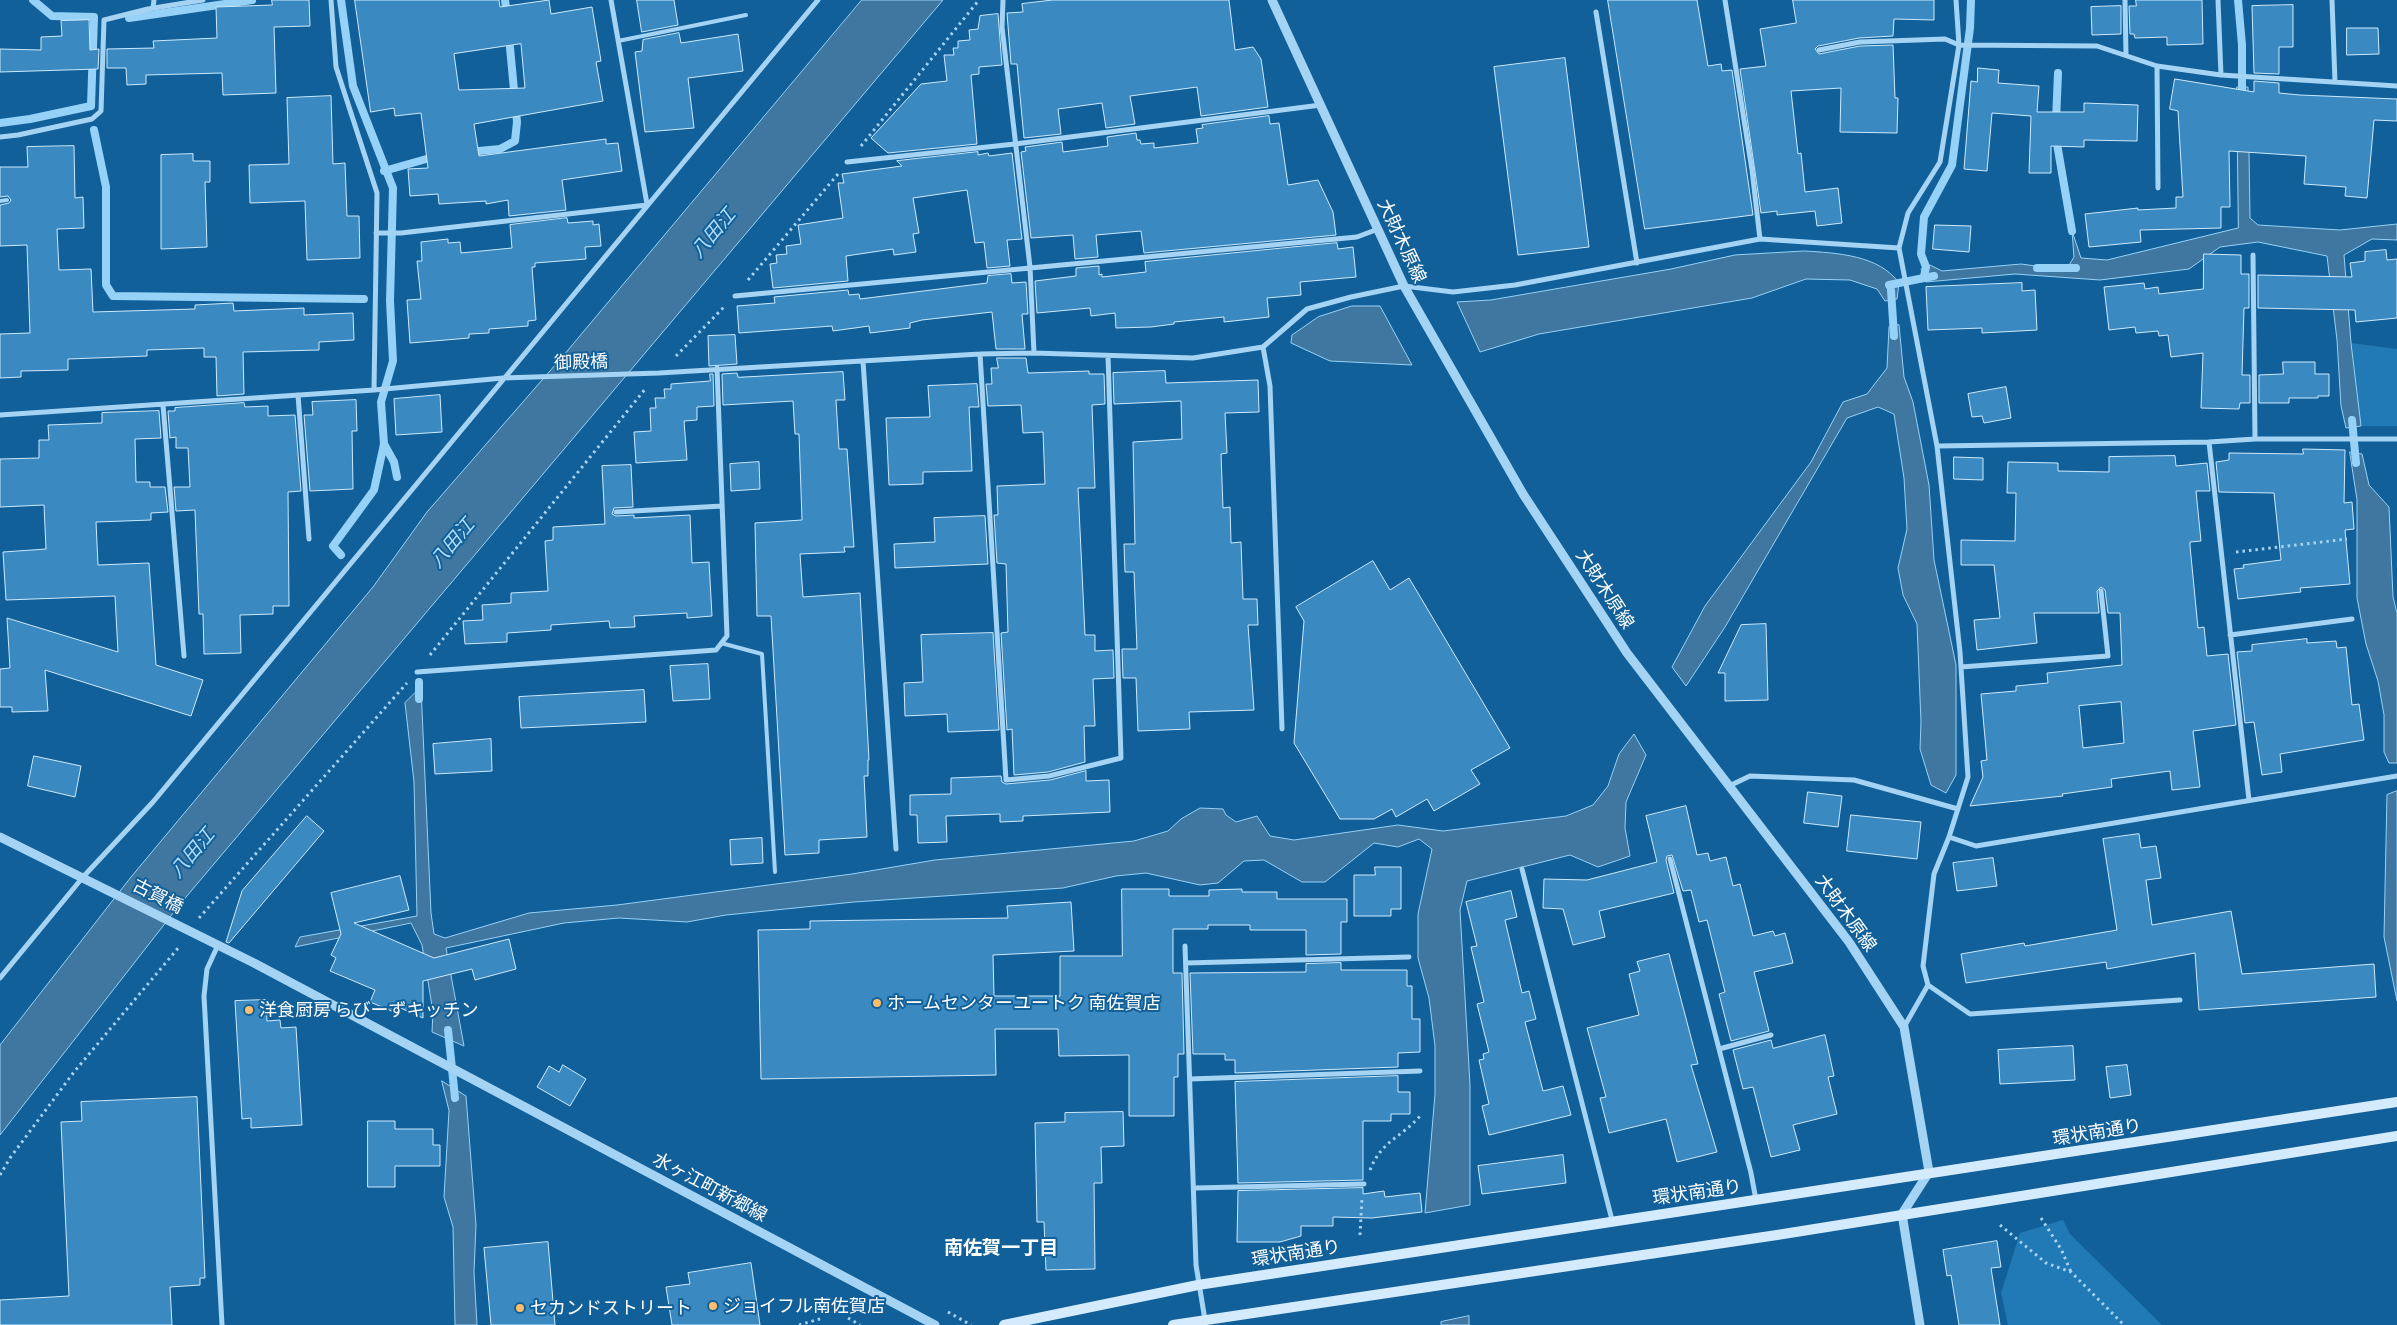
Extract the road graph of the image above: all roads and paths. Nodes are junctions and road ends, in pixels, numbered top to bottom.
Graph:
1 (154, 0) edge
2 (203, 0) edge
3 (611, 0) edge
4 (818, 0) edge
5 (979, 0) edge
6 (1003, 0) edge
7 (1272, 0) edge
8 (1725, 0) edge
9 (1956, 0) edge
10 (2125, 0) edge
11 (2218, 0) edge
12 (2332, 0) edge
13 (330, 2) edge
14 (153, 8) junction
15 (1596, 12) dead end
16 (746, 14) dead end
17 (618, 41) junction
18 (1959, 45) junction
19 (1818, 50) dead end
20 (2126, 55) junction
21 (2157, 66) junction
22 (2221, 75) junction
23 (2335, 82) junction
24 (2397, 86) edge
25 (1320, 105) junction
26 (0, 136) edge
27 (1015, 144) junction
28 (847, 162) junction
29 (2158, 188) dead end
30 (7, 200) dead end
31 (0, 201) edge
32 (647, 204) junction
33 (1378, 229) junction
34 (376, 233) junction
35 (1760, 239) junction
36 (1899, 248) junction
37 (2254, 256) dead end
38 (1637, 263) junction
39 (1030, 267) junction
40 (1404, 286) junction
41 (735, 296) junction
42 (1263, 347) junction
43 (1034, 353) junction
44 (980, 354) junction
45 (1108, 356) junction
46 (863, 361) junction
47 (717, 368) junction
48 (659, 372) junction
49 (503, 378) junction
50 (374, 390) junction
51 (298, 395) junction
52 (162, 404) junction
53 (0, 415) edge
54 (2255, 439) junction
55 (2397, 439) edge
56 (2209, 442) junction
57 (1937, 446) junction
58 (722, 506) junction
59 (616, 512) dead end
60 (309, 539) dead end
61 (2347, 539) dead end
62 (2221, 553) junction
63 (2101, 591) dead end
64 (2352, 618) dead end
65 (2230, 634) junction
66 (721, 643) junction
67 (184, 656) dead end
68 (1962, 667) junction
69 (417, 672) dead end
70 (1282, 729) dead end
71 (2397, 776) edge
72 (1729, 786) junction
73 (2248, 800) junction
74 (1958, 809) junction
75 (0, 837) edge
76 (1949, 837) junction
77 (896, 849) dead end
78 (1670, 859) dead end
79 (1522, 869) dead end
80 (775, 872) dead end
81 (83, 877) junction
82 (218, 945) junction
83 (1185, 946) dead end
84 (179, 947) dead end
85 (1409, 957) dead end
86 (1186, 963) junction
87 (0, 978) edge
88 (1928, 985) junction
89 (2180, 1000) dead end
90 (1904, 1028) junction
91 (1771, 1035) dead end
92 (1719, 1049) junction
93 (1420, 1071) dead end
94 (1190, 1079) junction
95 (2397, 1102) edge
96 (1420, 1116) dead end
97 (2397, 1136) edge
98 (1929, 1172) junction
99 (0, 1175) edge
100 (1364, 1184) junction
101 (1194, 1188) junction
102 (1756, 1200) junction
103 (1902, 1214) junction
104 (2041, 1218) dead end
105 (1612, 1220) junction
106 (2000, 1225) dead end
107 (1360, 1235) dead end
108 (2071, 1272) junction
109 (1198, 1285) junction
110 (945, 1310) dead end
111 (823, 1318) dead end
112 (848, 1318) dead end
113 (1205, 1320) junction
114 (222, 1325) edge
115 (799, 1325) edge
116 (860, 1325) edge
117 (935, 1325) edge
118 (971, 1325) edge
119 (1004, 1325) edge
120 (1173, 1325) edge
121 (1920, 1325) edge
122 (2124, 1325) edge

1 - 14 street
2 - 14 street
3 - 17 street
4 - 32 street
5 - 28 path
6 - 27 street
7 - 25 street, 大財木原線
8 - 35 street
9 - 18 street
10 - 20 street
11 - 22 street
12 - 23 street
13 - 34 street
14 - 26 street
15 - 38 street
16 - 17 lane
17 - 32 street
18 - 19 street
18 - 20 street
18 - 36 street
20 - 21 street
21 - 22 street
21 - 29 street
22 - 23 street
23 - 24 street
25 - 27 street
25 - 33 street, 大財木原線
27 - 28 street
27 - 39 street
28 - 41 path
30 - 31 lane
32 - 34 street
32 - 49 street
33 - 39 street
33 - 40 street, 大財木原線
34 - 50 street
35 - 36 street
35 - 38 street
36 - 57 street
37 - 54 street
38 - 40 street
39 - 41 street
39 - 43 street
40 - 42 street
40 - 72 street, 大財木原線
41 - 48 path
42 - 45 street, 御殿橋
42 - 70 street
43 - 44 street, 御殿橋
43 - 45 street, 御殿橋
44 - 45 street
44 - 46 street, 御殿橋
46 - 47 street, 御殿橋
46 - 77 street
47 - 48 street, 御殿橋
47 - 58 street
48 - 49 street, 御殿橋
49 - 50 street, 御殿橋
49 - 81 street
50 - 51 street, 御殿橋
51 - 52 street, 御殿橋
51 - 60 street
52 - 53 street, 御殿橋
52 - 67 street
54 - 55 street
54 - 56 street
56 - 57 street
56 - 62 street
57 - 68 street
58 - 59 street
58 - 66 street
61 - 62 path
62 - 65 street
63 - 68 street
64 - 65 street
65 - 73 street
66 - 69 street
66 - 80 lane
68 - 74 street
71 - 73 street
72 - 74 street
72 - 90 street, 大財木原線
73 - 76 street
74 - 76 street
75 - 81 street
76 - 88 street
78 - 92 street
79 - 105 street
81 - 82 street, 古賀橋
81 - 87 street
82 - 114 street
82 - 117 street, 水ヶ江町新郷線
83 - 86 street
84 - 99 path
85 - 86 street
86 - 94 street
88 - 89 street
88 - 90 street
90 - 98 street, 大財木原線
91 - 92 street
92 - 102 street
93 - 94 street
94 - 101 street
95 - 98 main road, 環状南通り
96 - 100 path
97 - 103 main road
98 - 102 main road, 環状南通り
98 - 103 street
100 - 101 street
100 - 107 path
101 - 109 street
102 - 105 main road, 環状南通り
103 - 113 main road
103 - 121 street
104 - 108 path
105 - 109 main road, 環状南通り
106 - 108 path
108 - 122 path
109 - 113 street
109 - 119 main road, 環状南通り
110 - 118 path
111 - 115 path
112 - 116 path
113 - 120 main road

